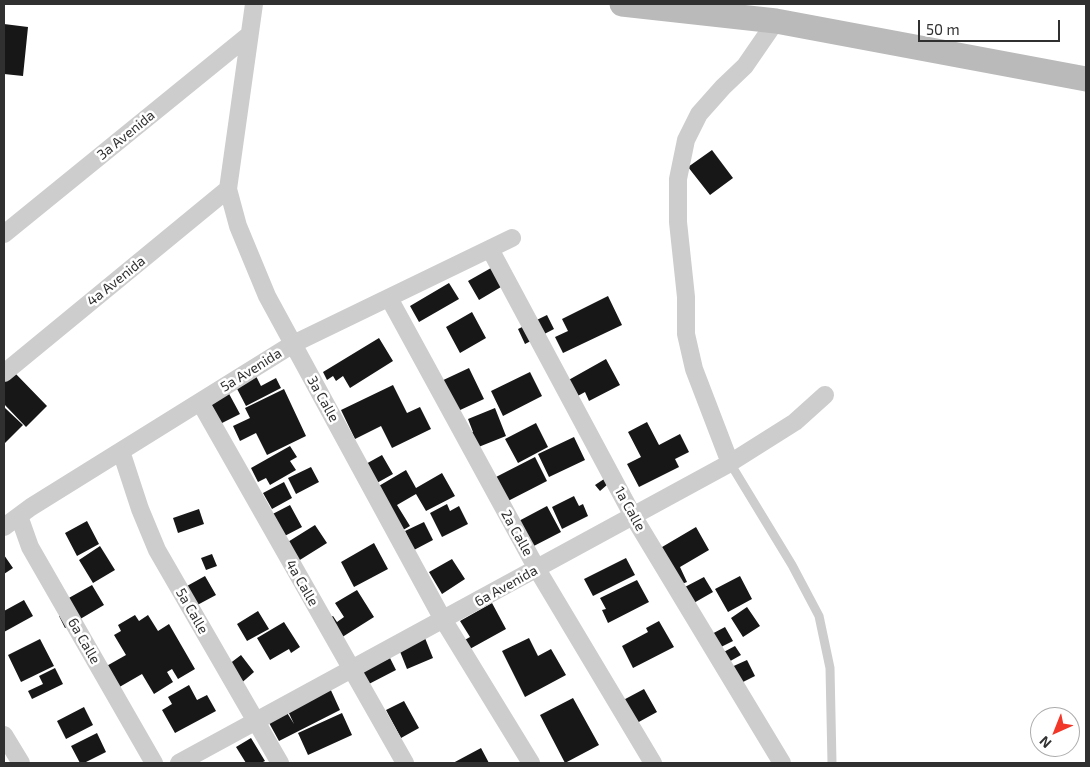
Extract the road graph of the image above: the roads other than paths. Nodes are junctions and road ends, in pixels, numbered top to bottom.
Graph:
1 (254, 4) edge
2 (622, 4) edge
3 (667, 6) edge
4 (776, 21) junction
5 (249, 35) junction
6 (1086, 79) edge
7 (228, 189) junction
8 (4, 234) edge
9 (512, 238) dead end
10 (490, 249) junction
11 (389, 298) junction
12 (293, 344) junction
13 (4, 373) edge
14 (825, 395) dead end
15 (200, 402) junction
16 (120, 451) junction
17 (730, 463) junction
18 (19, 516) junction
19 (633, 516) junction
20 (4, 527) edge
21 (537, 569) junction
22 (444, 620) junction
23 (352, 670) junction
24 (256, 722) junction
25 (4, 735) edge
26 (21, 763) edge
27 (154, 763) edge
28 (179, 763) edge
29 (280, 763) edge
30 (405, 763) edge
31 (530, 763) edge
32 (653, 763) edge
33 (782, 763) edge
34 (832, 763) edge

1 - 5 street, 3a Calle
2 - 3 main road
3 - 4 main road
4 - 6 main road
4 - 17 street
5 - 7 street, 3a Calle
5 - 8 street, 3a Avenida
7 - 12 street, 3a Calle
7 - 13 street, 4a Avenida
9 - 10 street, 5a Avenida
10 - 11 street, 5a Avenida
10 - 19 street, 1a Calle
11 - 12 street, 5a Avenida
11 - 21 street, 2a Calle
12 - 15 street, 5a Avenida
12 - 22 street, 3a Calle
14 - 17 street, 6a Avenida
15 - 16 street, 5a Avenida
15 - 23 street, 4a Calle
16 - 18 street, 5a Avenida
16 - 24 street, 5a Calle
17 - 19 street, 6a Avenida
17 - 34 lane
18 - 20 street, 5a Avenida
18 - 27 street, 6a Calle
19 - 21 street, 6a Avenida
19 - 33 street, 1a Calle
21 - 22 street, 6a Avenida
21 - 32 street, 2a Calle
22 - 23 street, 6a Avenida
22 - 31 street, 3a Calle
23 - 24 street, 6a Avenida
23 - 30 street, 4a Calle
24 - 28 street, 6a Avenida
24 - 29 street, 5a Calle
25 - 26 street

